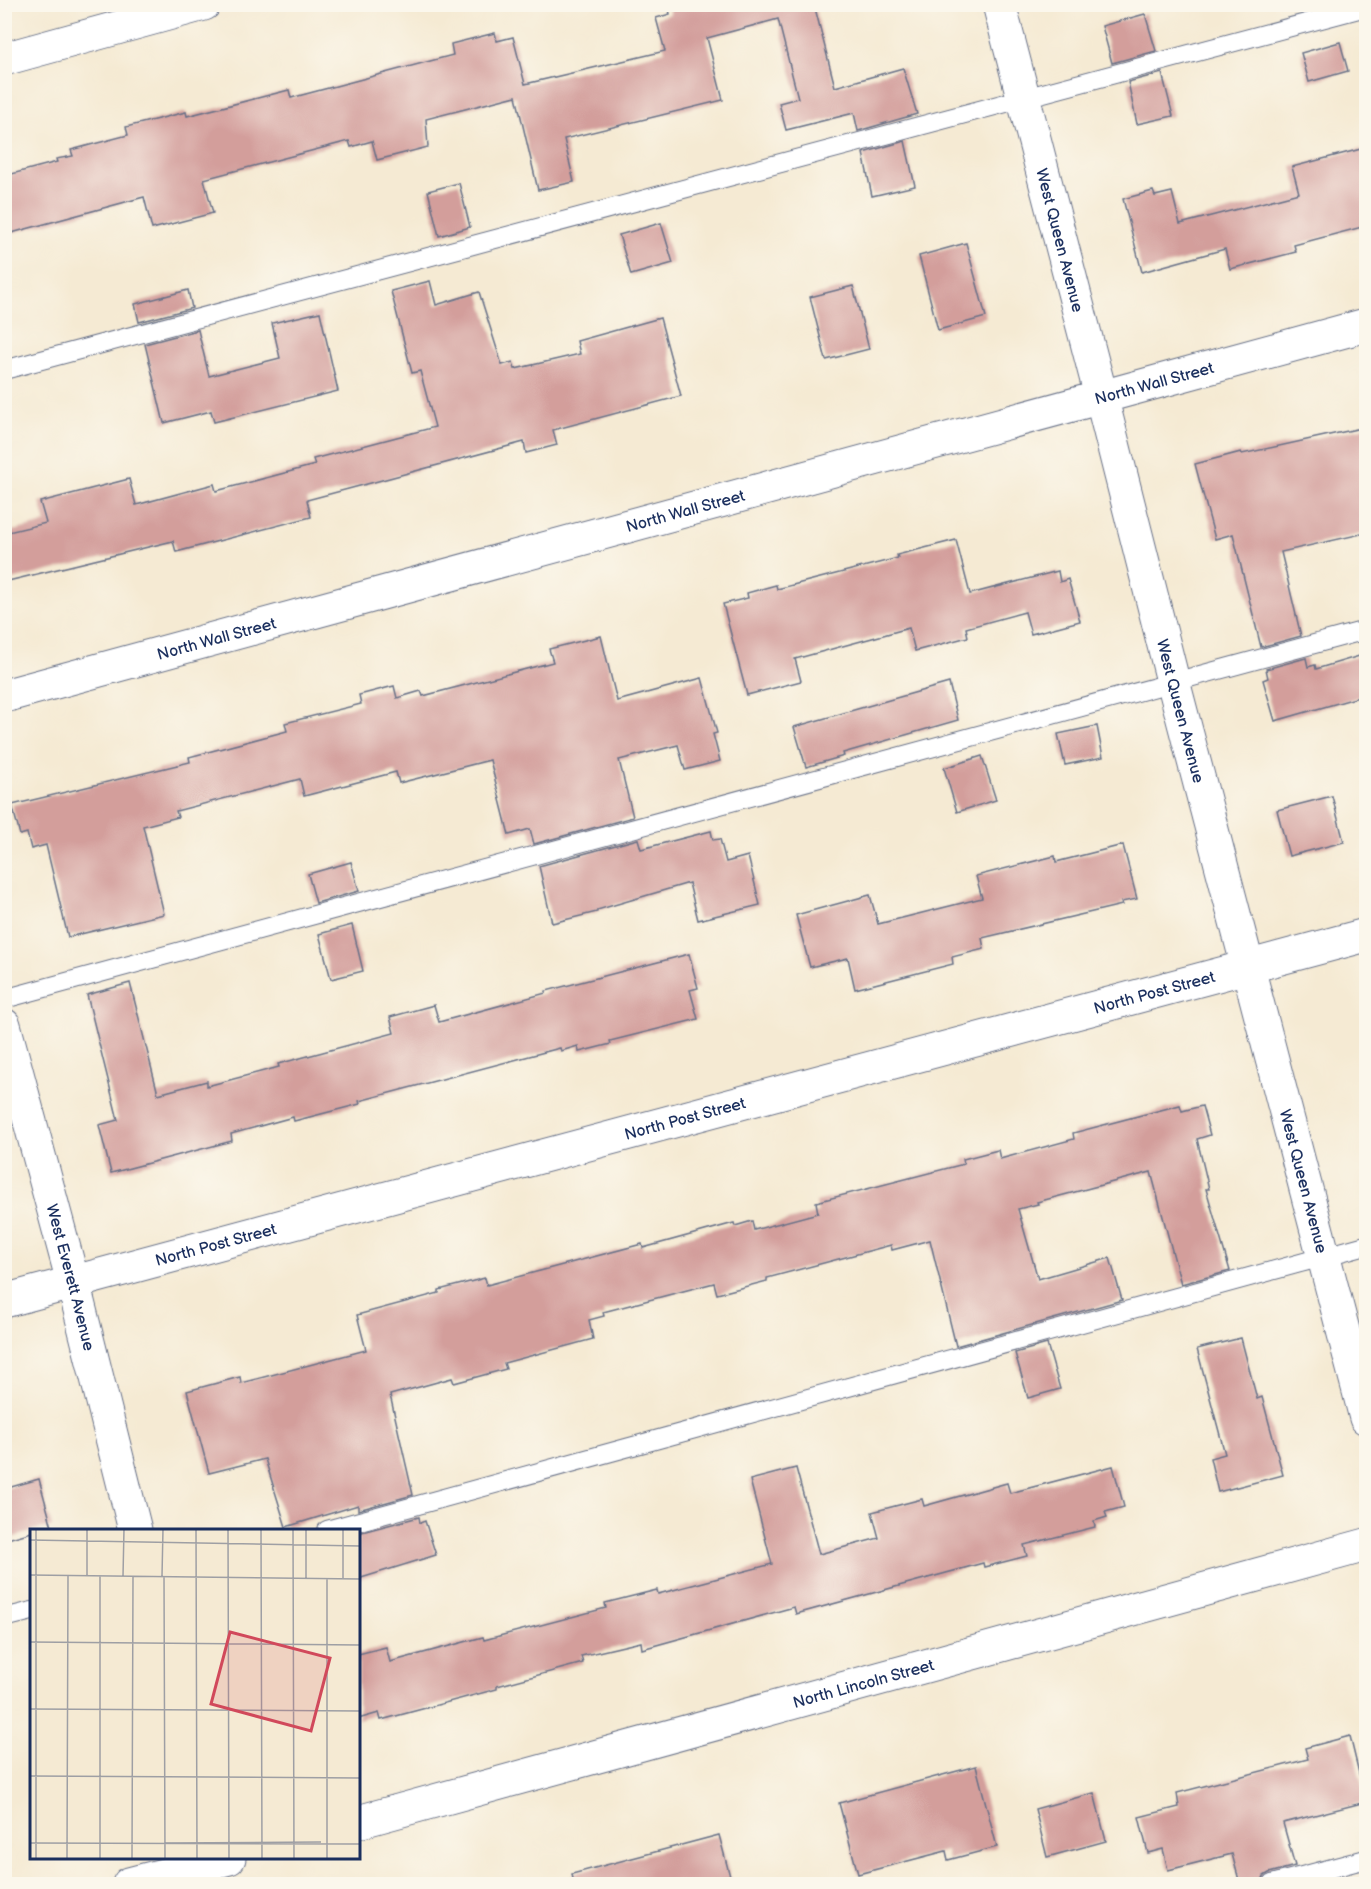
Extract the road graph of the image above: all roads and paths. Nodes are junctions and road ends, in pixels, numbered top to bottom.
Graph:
1 (204, 4) edge
2 (999, 4) edge
3 (1366, 7) edge
4 (4, 59) edge
5 (1023, 99) junction
6 (1366, 325) edge
7 (4, 370) edge
8 (1101, 396) junction
9 (1366, 630) edge
10 (1173, 681) junction
11 (4, 696) edge
12 (1366, 935) edge
13 (1247, 968) junction
14 (4, 999) edge
15 (4, 1025) edge
16 (1366, 1245) edge
17 (1323, 1256) junction
18 (73, 1282) junction
19 (4, 1301) edge
20 (1366, 1418) edge
21 (135, 1529) edge
22 (331, 1529) edge
23 (1366, 1545) edge
24 (30, 1612) edge
25 (4, 1618) edge
26 (360, 1821) edge
27 (1366, 1859) edge
28 (224, 1865) edge
29 (129, 1884) edge
30 (1272, 1884) edge

1 - 4 street
2 - 5 street, West Queen Avenue
3 - 5 lane
5 - 7 lane
5 - 8 street, West Queen Avenue
6 - 8 street, North Wall Street
8 - 10 street, West Queen Avenue
8 - 11 street, North Wall Street
9 - 10 lane
10 - 13 street, West Queen Avenue
10 - 14 lane
12 - 13 street, North Post Street
13 - 17 street, West Queen Avenue
13 - 18 street, North Post Street
15 - 18 street, West Everett Avenue
16 - 17 lane
17 - 20 street, West Queen Avenue
17 - 22 lane
18 - 19 street, North Post Street
18 - 21 street, West Everett Avenue
23 - 26 street, North Lincoln Street
24 - 25 lane
27 - 30 lane
28 - 29 street

